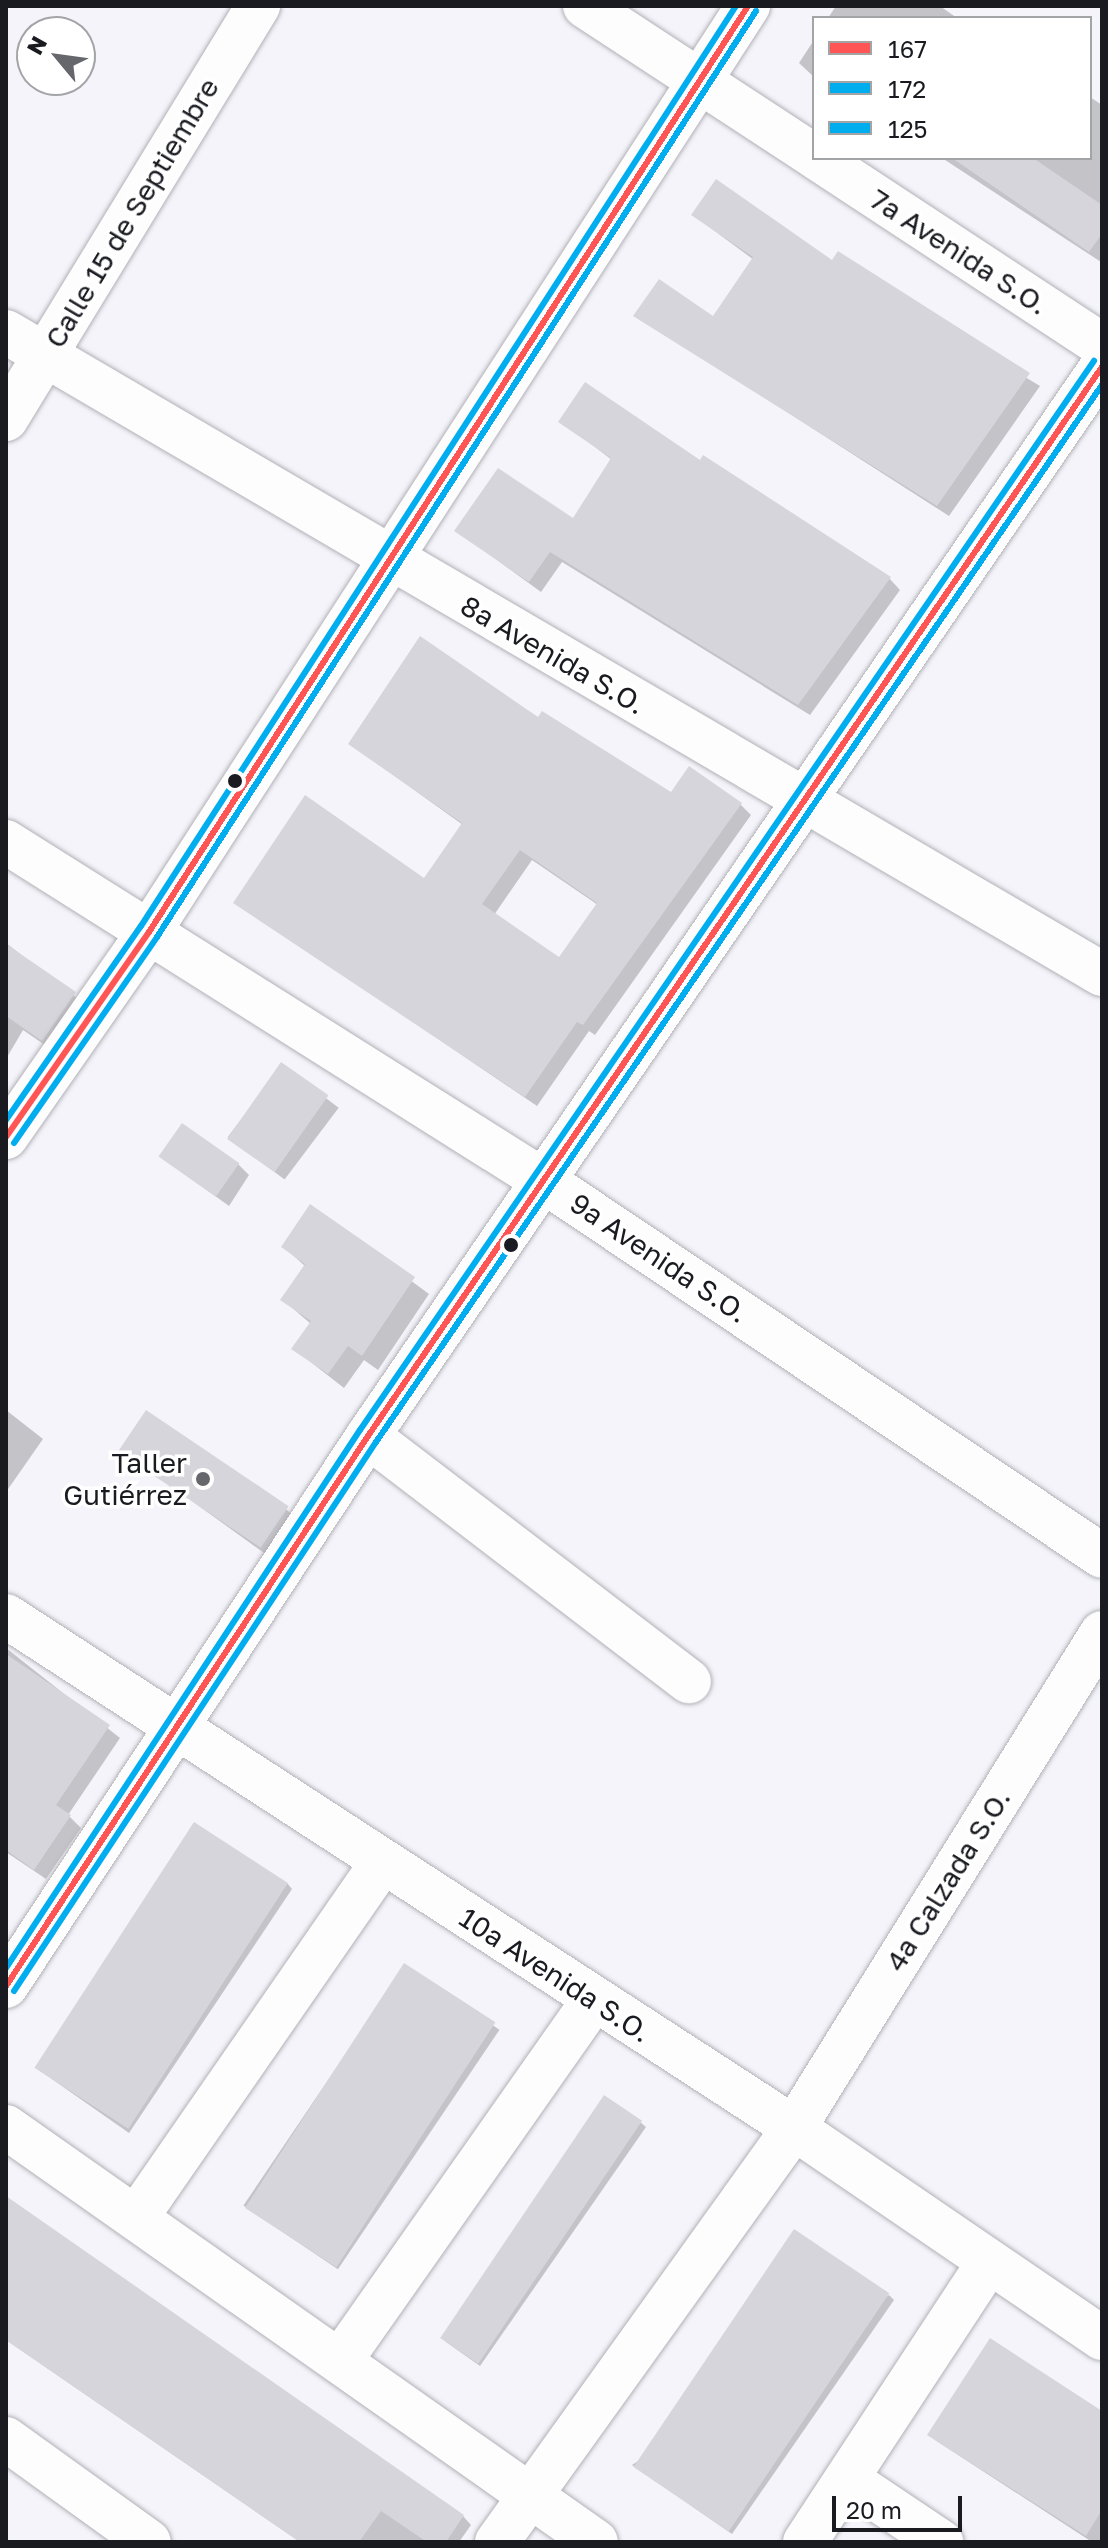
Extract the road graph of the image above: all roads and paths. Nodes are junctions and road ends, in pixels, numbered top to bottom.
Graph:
1 (258, 6) edge
2 (585, 6) edge
3 (748, 6) edge
4 (698, 80) junction
5 (812, 155) edge
6 (820, 160) edge
7 (6, 332) edge
8 (1102, 345) edge
9 (45, 355) junction
10 (1102, 367) edge
11 (6, 419) edge
12 (386, 559) junction
13 (804, 801) junction
14 (6, 842) edge
15 (149, 932) junction
16 (1102, 974) edge
17 (6, 1137) edge
18 (544, 1181) junction
19 (368, 1436) junction
20 (1102, 1556) edge
21 (6, 1616) edge
22 (1102, 1633) edge
23 (689, 1681) dead end
24 (173, 1730) junction
25 (381, 1864) junction
26 (6, 1986) edge
27 (594, 2000) junction
28 (6, 2127) edge
29 (794, 2128) junction
30 (136, 2218) junction
31 (989, 2262) junction
32 (1102, 2338) edge
33 (340, 2361) junction
34 (6, 2439) edge
35 (850, 2481) junction
36 (529, 2495) junction
37 (149, 2542) edge
38 (497, 2542) edge
39 (596, 2542) edge
40 (805, 2542) edge
41 (941, 2542) edge

1 - 9 main road, Calle 15 de Septiembre
2 - 4 main road, 7a Avenida S.O.
3 - 4 main road
4 - 5 main road, 7a Avenida S.O.
4 - 12 main road
6 - 8 main road, 7a Avenida S.O.
7 - 9 main road, 8a Avenida S.O.
9 - 11 main road, Calle 15 de Septiembre
9 - 12 main road, 8a Avenida S.O.
10 - 13 main road
12 - 13 main road, 8a Avenida S.O.
12 - 15 main road
13 - 16 main road, 8a Avenida S.O.
13 - 18 main road
14 - 15 main road, 9a Avenida S.O.
15 - 17 main road
15 - 18 main road, 9a Avenida S.O.
18 - 19 main road
18 - 20 main road, 9a Avenida S.O.
19 - 23 main road
19 - 24 main road
21 - 24 main road, 10a Avenida S.O.
22 - 29 main road, 4a Calzada S.O.
24 - 25 main road, 10a Avenida S.O.
24 - 26 main road
25 - 27 main road, 10a Avenida S.O.
25 - 30 main road
27 - 29 main road, 10a Avenida S.O.
27 - 33 main road
28 - 30 main road
29 - 31 main road, 10a Avenida S.O.
29 - 36 main road, 4a Calzada S.O.
30 - 33 main road
31 - 32 main road, 10a Avenida S.O.
31 - 35 main road
33 - 36 main road
34 - 37 main road
35 - 40 main road
35 - 41 main road
36 - 38 main road, 4a Calzada S.O.
36 - 39 main road

